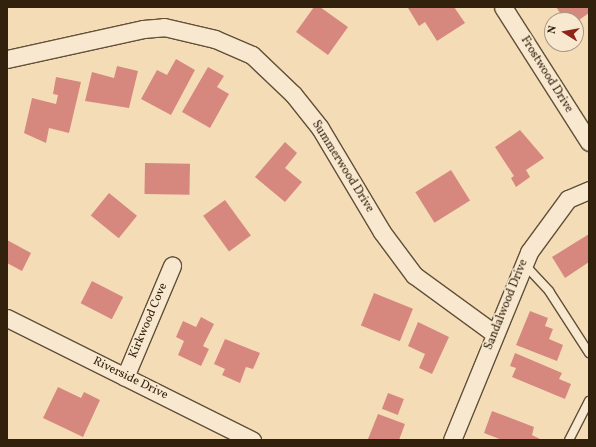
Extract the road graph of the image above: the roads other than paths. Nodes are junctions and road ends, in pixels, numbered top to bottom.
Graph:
1 (503, 7) edge
2 (7, 59) edge
3 (589, 142) edge
4 (589, 190) edge
5 (524, 264) junction
6 (172, 266) dead end
7 (7, 318) edge
8 (495, 334) junction
9 (589, 353) edge
10 (125, 377) junction
11 (589, 401) edge
12 (252, 440) edge
13 (452, 440) edge
14 (569, 440) edge

1 - 3 street, Frostwood Drive
2 - 8 street, Summerwood Drive
4 - 5 street, Sandalwood Drive
5 - 8 street, Sandalwood Drive
5 - 9 lane
6 - 10 street, Kirkwood Cove
7 - 10 street, Riverside Drive
8 - 13 street, Sandalwood Drive
10 - 12 street, Riverside Drive
11 - 14 lane

